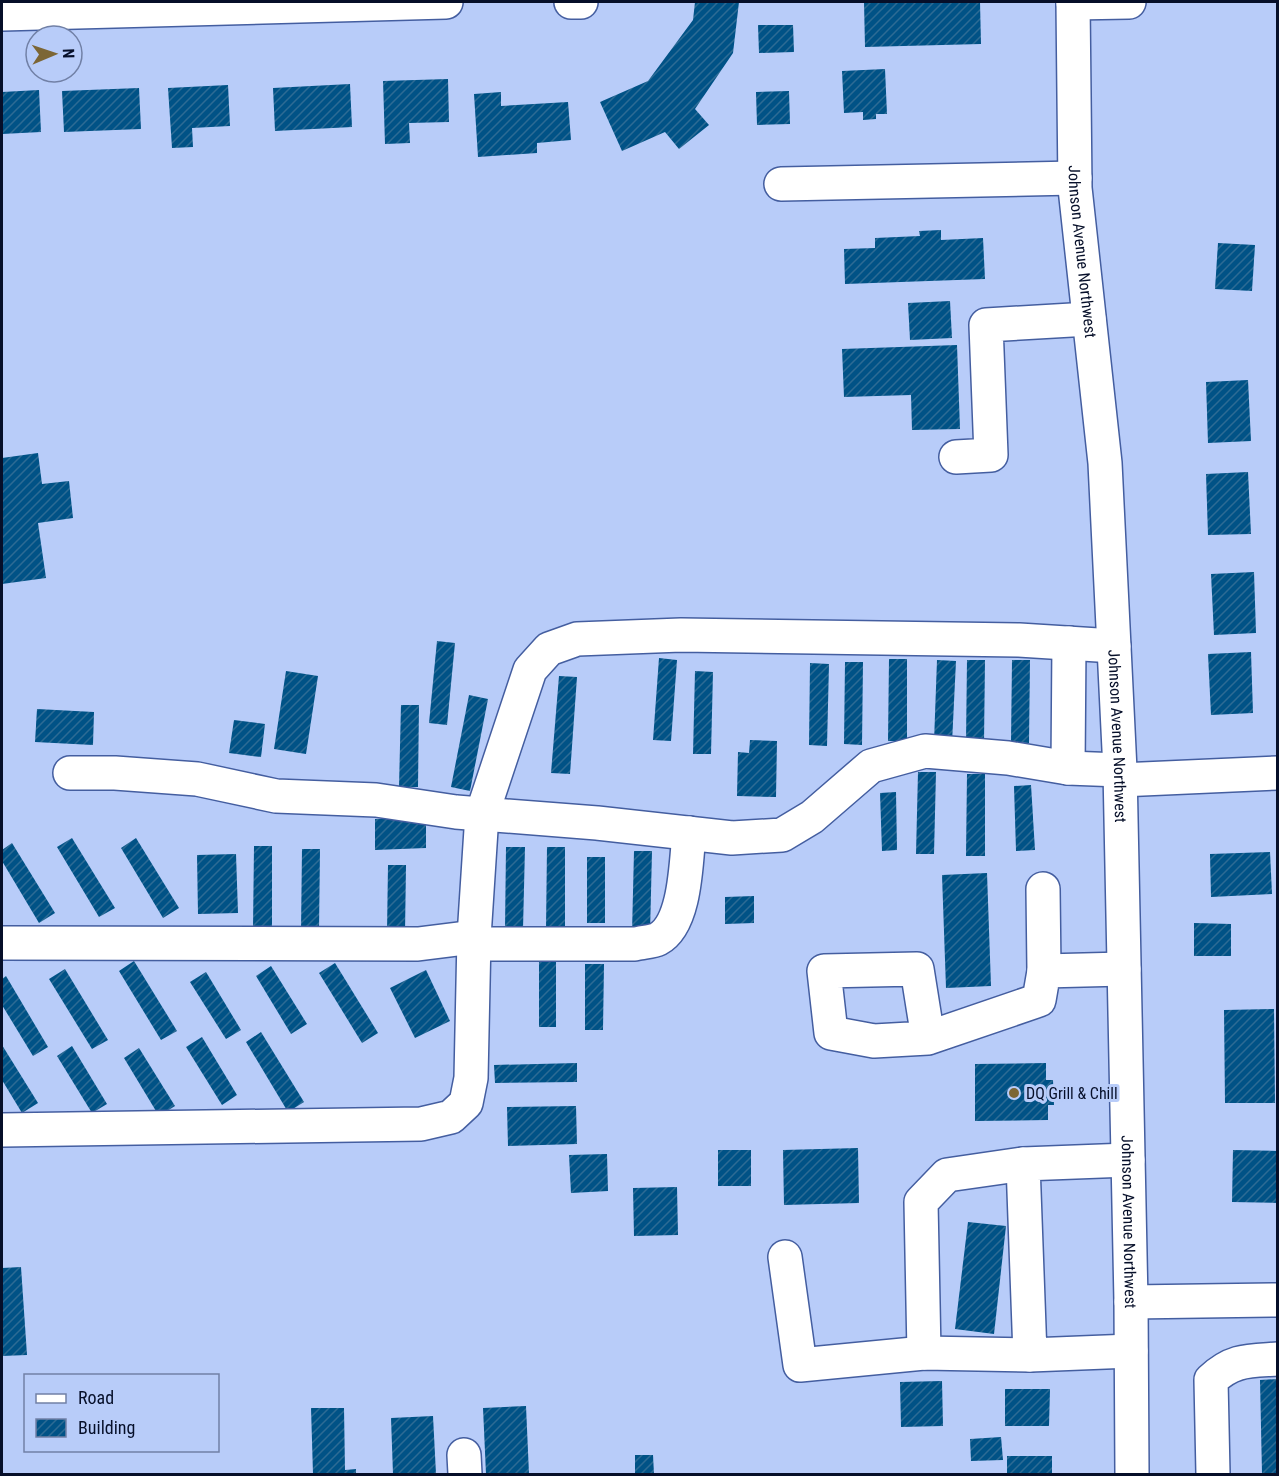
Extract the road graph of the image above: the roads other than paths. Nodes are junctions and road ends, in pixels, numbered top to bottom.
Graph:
1 (446, 2) edge
2 (1073, 2) edge
3 (1128, 2) edge
4 (2, 14) edge
5 (1075, 178) junction
6 (781, 184) dead end
7 (1089, 319) junction
8 (956, 457) dead end
9 (1069, 643) junction
10 (1114, 646) junction
11 (1068, 768) junction
12 (1278, 772) edge
13 (70, 773) dead end
14 (1120, 775) junction
15 (482, 814) junction
16 (689, 833) junction
17 (1042, 889) dead end
18 (475, 940) junction
19 (2, 943) edge
20 (1124, 969) junction
21 (1044, 971) junction
22 (928, 1038) dead end
23 (2, 1130) edge
24 (1128, 1160) junction
25 (1023, 1164) junction
26 (785, 1257) dead end
27 (1278, 1300) edge
28 (1131, 1302) junction
29 (1131, 1351) junction
30 (924, 1353) junction
31 (1030, 1355) junction
32 (1278, 1359) edge
33 (1132, 1474) edge
34 (1213, 1474) edge

1 - 4 street
2 - 3 street
2 - 5 street, Johnson Avenue Northwest
5 - 6 street
5 - 7 street, Johnson Avenue Northwest
7 - 8 street
7 - 10 street, Johnson Avenue Northwest
9 - 10 street
9 - 11 street
9 - 15 street
10 - 14 street, Johnson Avenue Northwest
11 - 14 street
11 - 16 street
12 - 14 street
13 - 15 street
14 - 20 street, Johnson Avenue Northwest
15 - 16 street
15 - 18 street
16 - 18 street
17 - 21 street
18 - 19 street
18 - 23 street
20 - 21 street
20 - 24 street, Johnson Avenue Northwest
21 - 22 street
24 - 25 street
24 - 28 street, Johnson Avenue Northwest
25 - 30 street
25 - 31 street
26 - 30 street
27 - 28 street
28 - 29 street, Johnson Avenue Northwest
29 - 31 street
29 - 33 street, Johnson Avenue Northwest
30 - 31 street
32 - 34 street

